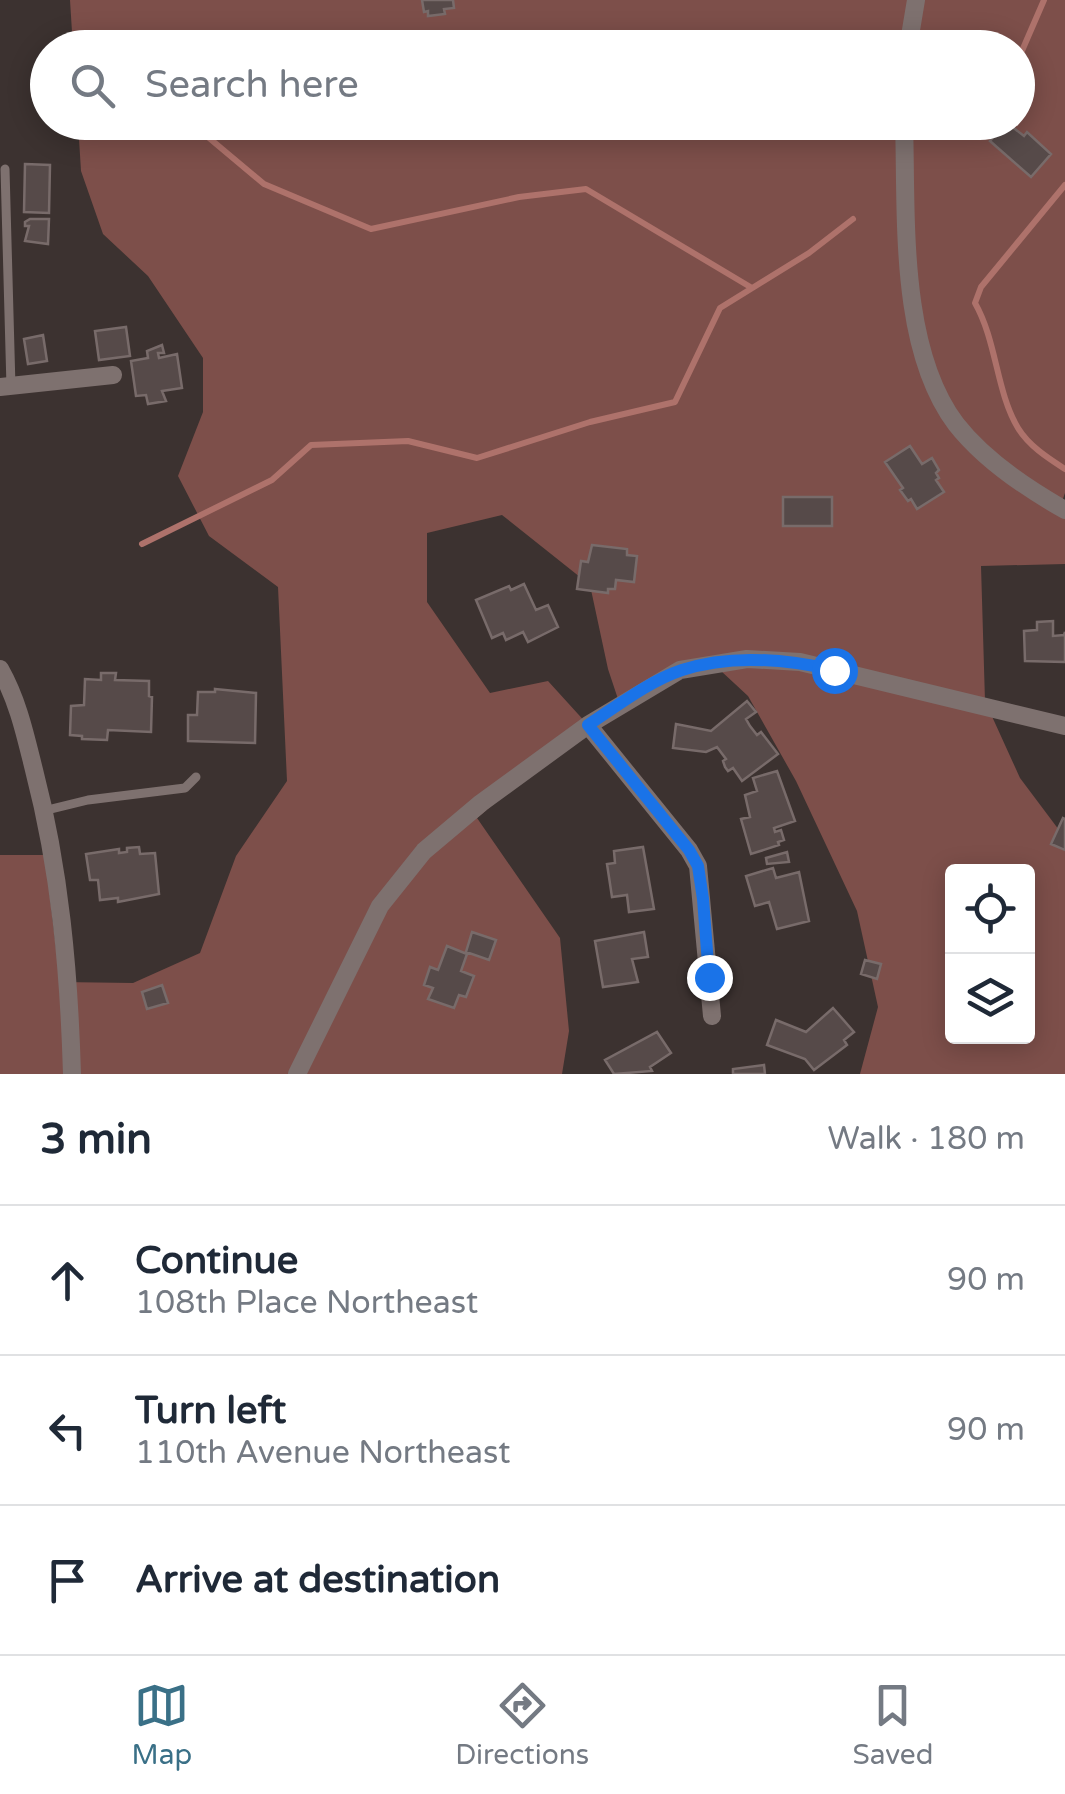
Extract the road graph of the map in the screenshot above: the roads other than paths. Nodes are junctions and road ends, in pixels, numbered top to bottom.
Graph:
1 (916, 0) edge
2 (911, 30) edge
3 (905, 140) edge
4 (5, 169) dead end
5 (113, 374) dead end
6 (6, 387) edge
7 (1065, 510) edge
8 (0, 669) edge
9 (8, 698) edge
10 (588, 725) junction
11 (1065, 726) edge
12 (196, 778) dead end
13 (44, 811) junction
14 (712, 1016) dead end
15 (72, 1074) edge
16 (297, 1074) edge

1 - 2 street
3 - 7 street
4 - 6 lane
5 - 6 street
8 - 9 street
9 - 13 street
10 - 11 street
10 - 14 street
10 - 16 street
12 - 13 lane
13 - 15 street

